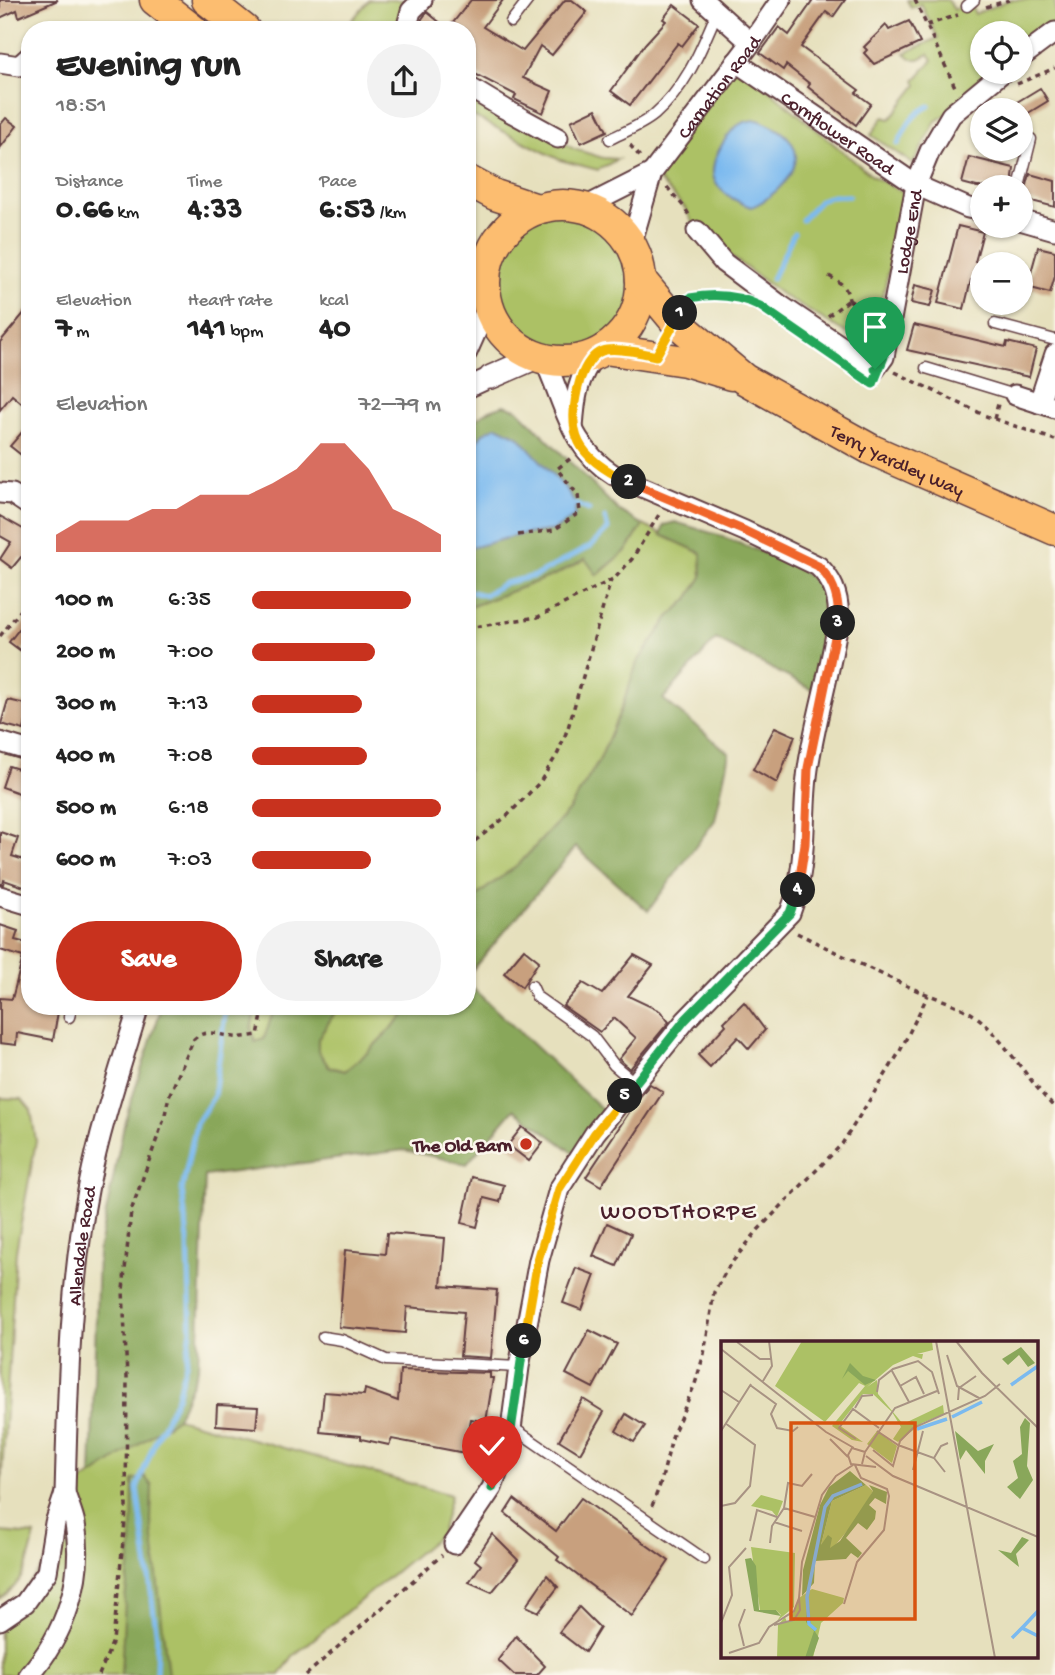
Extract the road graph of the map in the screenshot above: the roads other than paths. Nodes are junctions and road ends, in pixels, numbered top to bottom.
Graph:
1 (155, 0) edge
2 (208, 0) edge
3 (422, 0) edge
4 (528, 0) edge
5 (781, 0) edge
6 (710, 6) edge
7 (182, 21) edge
8 (234, 21) edge
9 (408, 21) edge
10 (511, 22) dead end
11 (1055, 32) edge
12 (751, 43) junction
13 (1033, 48) edge
14 (736, 62) junction
15 (0, 64) edge
16 (21, 64) edge
17 (988, 84) edge
18 (476, 91) edge
19 (558, 138) dead end
20 (610, 139) dead end
21 (652, 173) junction
22 (476, 185) edge
23 (916, 185) junction
24 (583, 208) junction
25 (970, 208) edge
26 (537, 209) junction
27 (1033, 224) edge
28 (1055, 230) edge
29 (696, 232) road end
30 (631, 245) junction
31 (476, 275) edge
32 (641, 280) junction
33 (486, 298) junction
34 (995, 324) dead end
35 (476, 326) edge
36 (1055, 340) edge
37 (600, 352) junction
38 (1055, 354) edge
39 (540, 358) junction
40 (926, 368) dead end
41 (491, 377) joint
42 (744, 379) junction
43 (476, 384) edge
44 (1015, 395) joint
45 (1047, 405) edge
46 (573, 429) junction
47 (0, 493) edge
48 (21, 500) edge
49 (1055, 530) edge
50 (0, 742) edge
51 (21, 748) edge
52 (0, 896) edge
53 (21, 902) edge
54 (532, 986) dead end
55 (136, 1015) edge
56 (635, 1083) junction
57 (323, 1337) dead end
58 (519, 1367) junction
59 (512, 1427) junction
60 (65, 1493) junction
61 (454, 1544) road end
62 (704, 1559) dead end
63 (0, 1620) edge
64 (29, 1675) edge

1 - 7 main road
2 - 8 main road
3 - 9 street
4 - 10 lane
5 - 12 street, Carnation Road
6 - 12 street
6 - 20 lane
11 - 13 street
12 - 14 street, Carnation Road
14 - 21 street, Carnation Road
14 - 23 street, Cornflower Road
15 - 16 street
17 - 23 street, Lodge End
18 - 19 street
21 - 24 street, Carnation Road
21 - 30 street, Carnation Road
22 - 26 main road
23 - 25 street, Cornflower Road
23 - 29 street, Lodge End
24 - 26 main road
24 - 30 main road
26 - 33 main road
27 - 28 street
30 - 32 main road
31 - 33 main road
32 - 37 main road
32 - 42 main road, Terry Yardley Way
33 - 35 street
33 - 39 main road
34 - 36 lane
37 - 39 main road
37 - 42 main road, Terry Yardley Way
37 - 46 street
38 - 45 street
39 - 41 street
39 - 46 street
40 - 44 lane
41 - 43 street
42 - 49 main road, Terry Yardley Way
44 - 45 street
46 - 56 street
47 - 48 street
50 - 51 street
52 - 53 street
54 - 56 lane
55 - 60 street, Allendale Road
56 - 58 street
57 - 58 lane
58 - 59 street
59 - 61 street
59 - 62 lane
60 - 63 street, Allendale Road
60 - 64 street, Allendale Road

